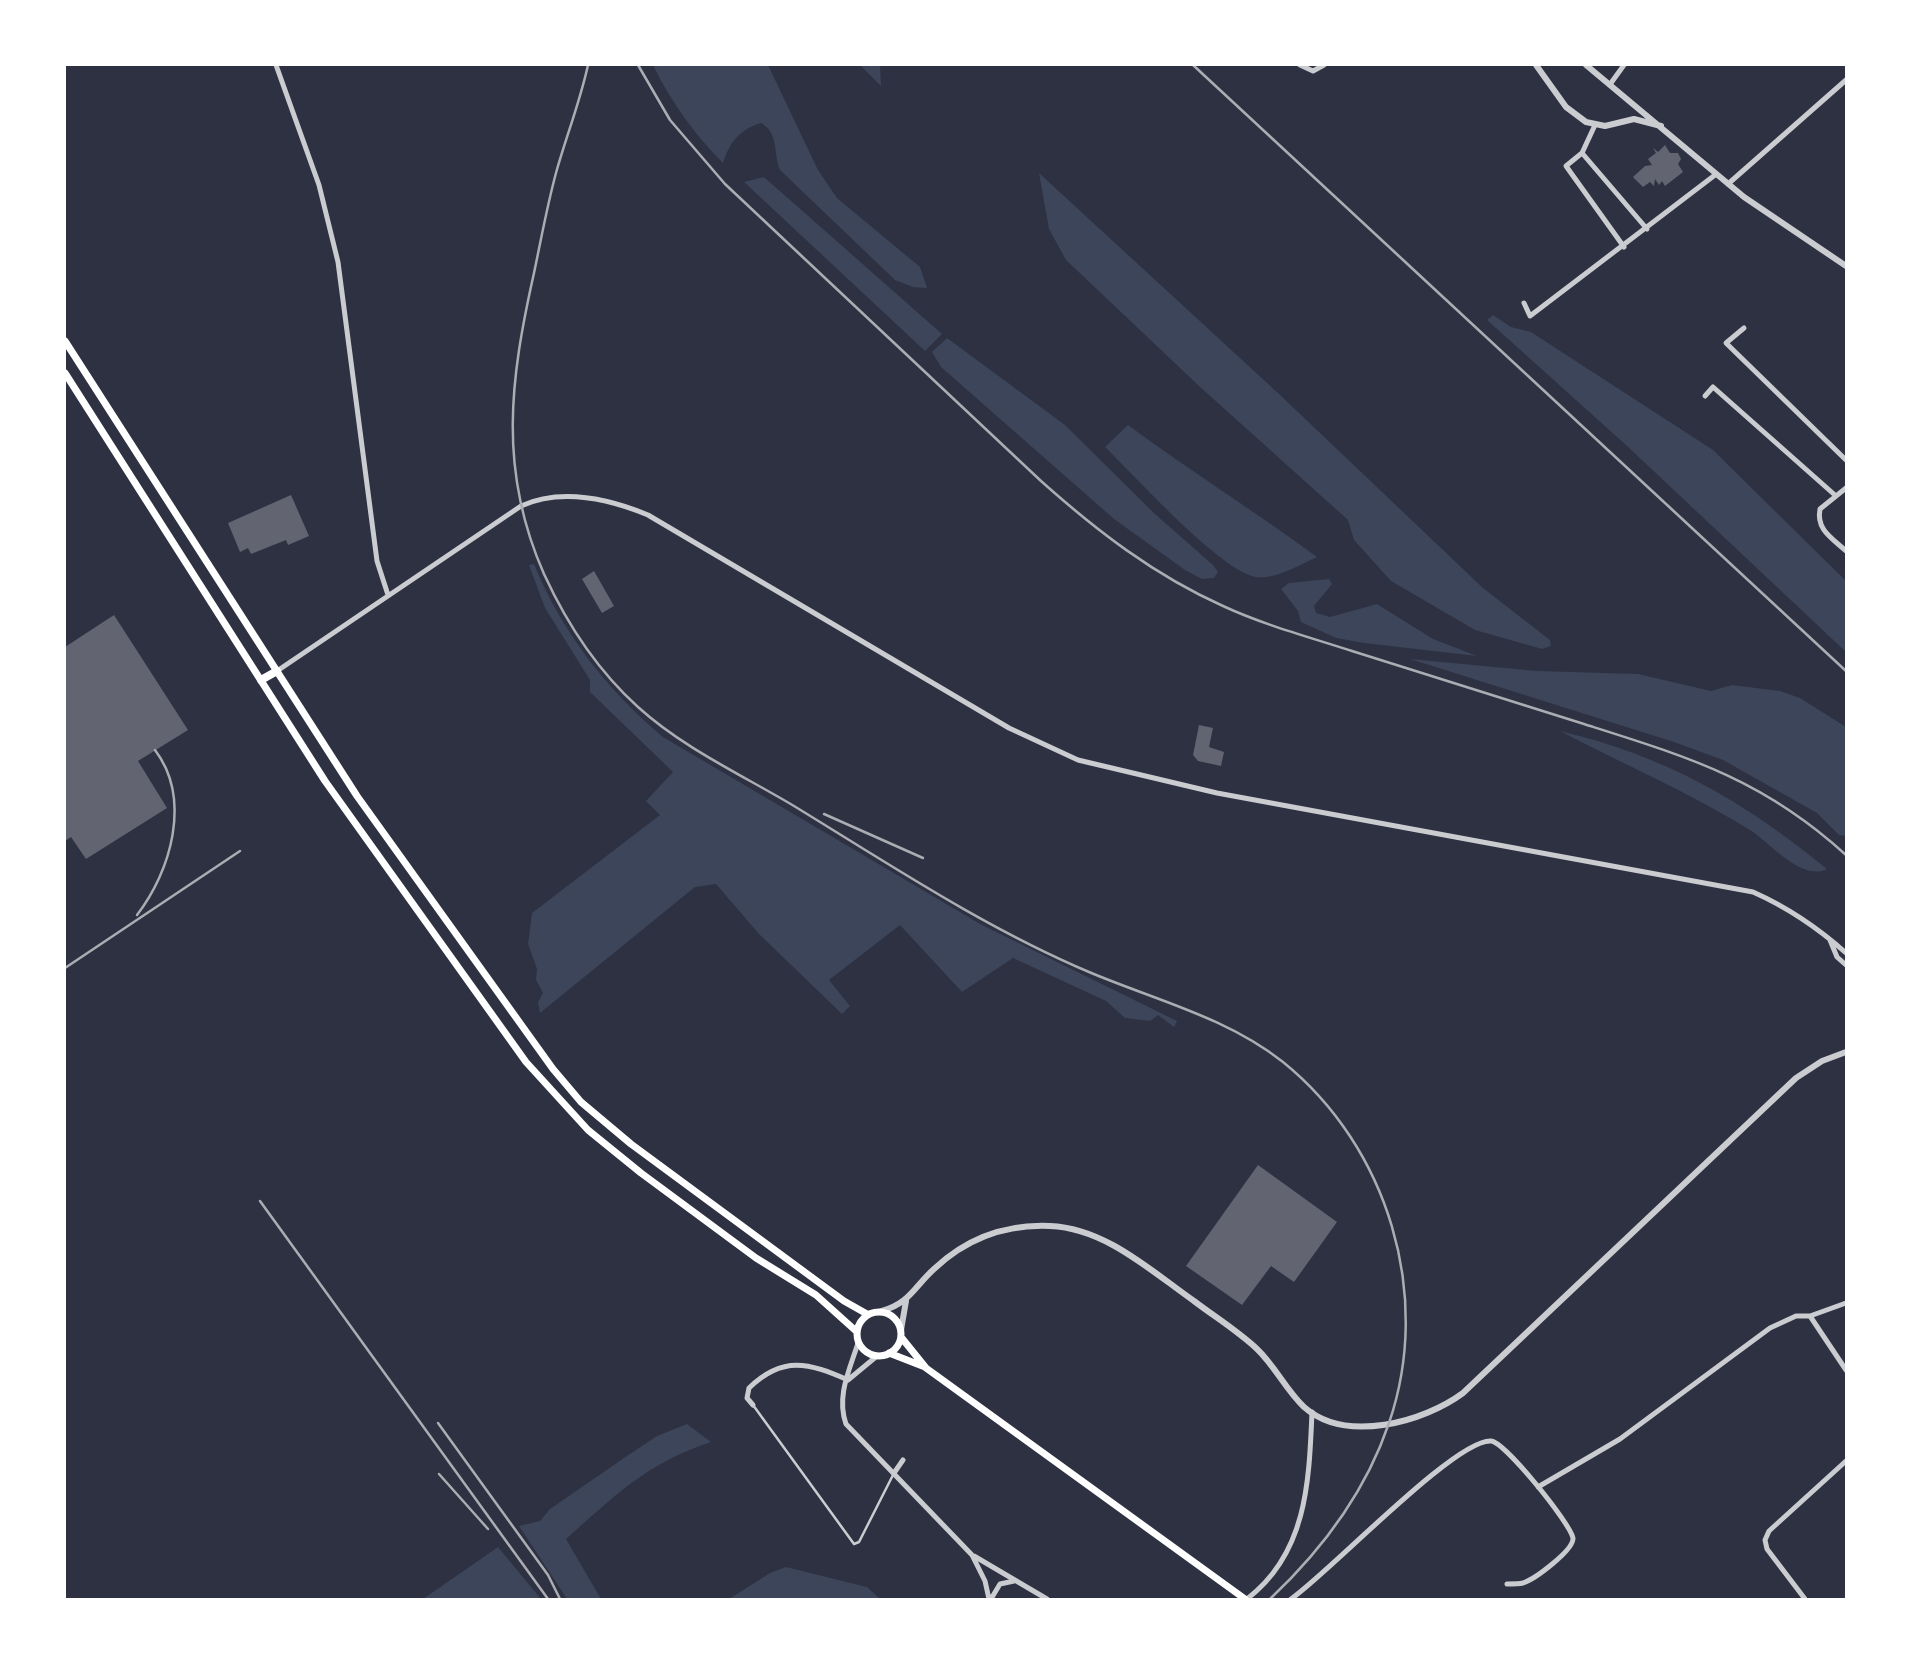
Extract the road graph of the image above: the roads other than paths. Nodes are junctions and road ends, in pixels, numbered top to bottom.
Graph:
1 (275, 65) edge
2 (1300, 65) edge
3 (1324, 65) edge
4 (1536, 65) edge
5 (1586, 65) edge
6 (1623, 65) edge
7 (1846, 80) edge
8 (1611, 83) junction
9 (1634, 102) junction
10 (1634, 119) junction
11 (1595, 125) junction
12 (1663, 127) junction
13 (1582, 153) junction
14 (1715, 175) junction
15 (1728, 184) junction
16 (1647, 229) junction
17 (1624, 247) junction
18 (1846, 266) edge
19 (1524, 303) dead end
20 (1744, 328) dead end
21 (65, 341) edge
22 (65, 373) edge
23 (1705, 396) dead end
24 (1846, 460) edge
25 (1846, 488) edge
26 (1836, 496) junction
27 (1846, 551) edge
28 (387, 595) junction
29 (277, 671) junction
30 (261, 680) junction
31 (1829, 937) junction
32 (1846, 953) edge
33 (1846, 965) edge
34 (1846, 1052) edge
35 (906, 1301) junction
36 (1846, 1303) edge
37 (882, 1311) junction
38 (867, 1314) junction
39 (1810, 1317) junction
40 (856, 1331) junction
41 (901, 1333) junction
42 (858, 1343) junction
43 (889, 1353) junction
44 (877, 1356) junction
45 (926, 1368) junction
46 (1846, 1370) edge
47 (848, 1380) junction
48 (753, 1405) joint
49 (1312, 1412) junction
50 (903, 1460) dead end
51 (1846, 1461) edge
52 (894, 1474) junction
53 (1538, 1487) junction
54 (972, 1555) junction
55 (1015, 1581) junction
56 (1507, 1584) dead end
57 (990, 1599) edge
58 (1047, 1599) edge
59 (1246, 1599) edge
60 (1291, 1599) edge
61 (1805, 1599) edge

1 - 28 street
2 - 3 street
4 - 11 street
5 - 8 street
6 - 8 street
7 - 15 street
8 - 9 street
9 - 10 street
9 - 12 street
10 - 11 street
10 - 12 street
11 - 13 street
12 - 14 street
13 - 16 street
13 - 17 street
14 - 15 street
14 - 16 street
15 - 18 street
16 - 17 street
17 - 19 street
20 - 24 street
21 - 29 main road
22 - 30 main road
23 - 26 street
25 - 26 street
26 - 27 street
28 - 29 street
28 - 31 street
29 - 30 main road
29 - 38 main road
30 - 40 main road
31 - 32 street
31 - 33 street
34 - 49 street
35 - 37 street
35 - 41 street
35 - 49 street
36 - 39 street
37 - 38 main road
37 - 41 main road
38 - 40 main road
39 - 46 street
39 - 53 street
40 - 42 main road
41 - 43 main road
41 - 45 main road
42 - 44 main road
42 - 47 street
43 - 44 main road
43 - 45 main road
44 - 47 street
45 - 59 main road
47 - 48 street
47 - 52 street
48 - 52 lane
49 - 59 street
50 - 52 street
51 - 61 street
52 - 54 street
53 - 56 street
53 - 60 street
54 - 55 street
54 - 57 street
55 - 57 street
55 - 58 street

